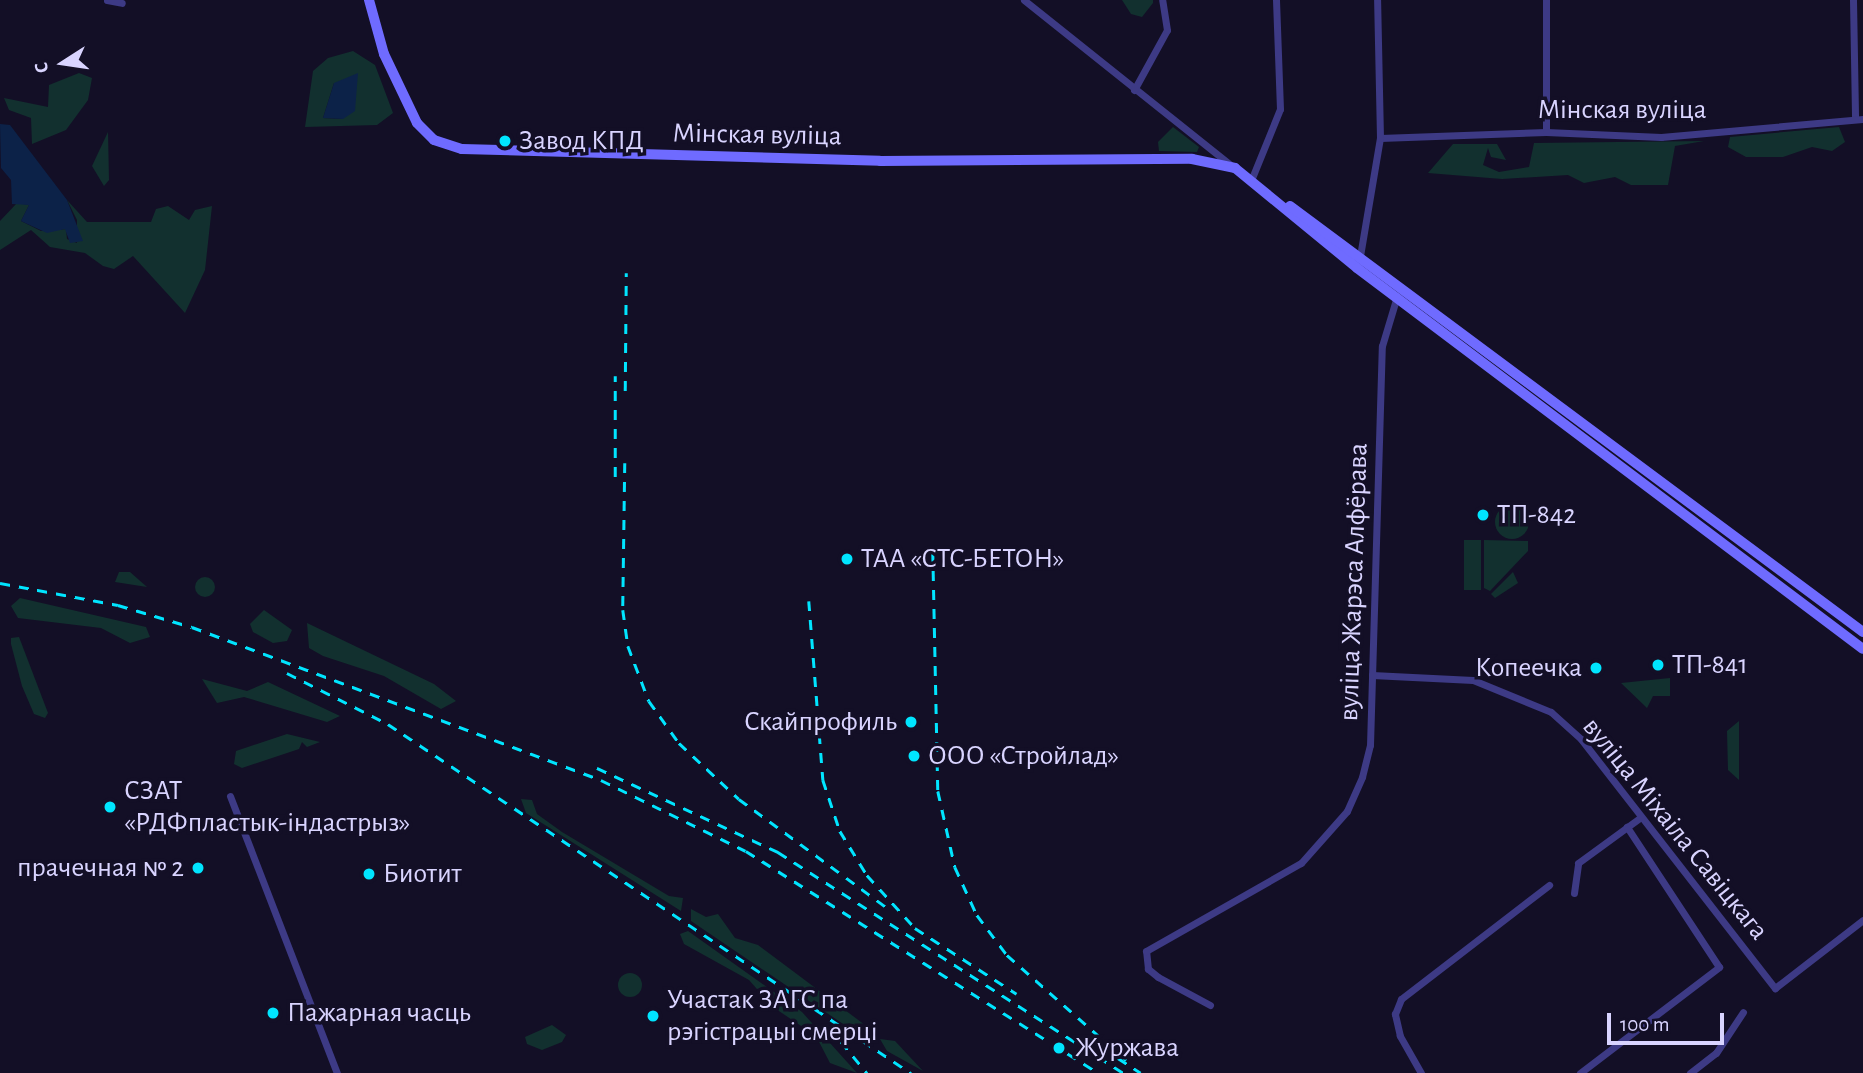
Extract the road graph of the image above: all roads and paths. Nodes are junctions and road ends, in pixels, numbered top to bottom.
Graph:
1 (107, 0) edge
2 (369, 0) edge
3 (1024, 0) edge
4 (1162, 0) edge
5 (1276, 0) edge
6 (1377, 0) edge
7 (1546, 0) edge
8 (1853, 0) edge
9 (122, 3) dead end
10 (1134, 90) junction
11 (1859, 119) edge
12 (1546, 132) junction
13 (1380, 138) junction
14 (1235, 169) junction
15 (1252, 178) junction
16 (1272, 194) junction
17 (1360, 256) junction
18 (1357, 268) junction
19 (1403, 286) junction
20 (1397, 298) junction
21 (1845, 617) junction
22 (1837, 629) junction
23 (1863, 632) edge
24 (1863, 649) edge
25 (1372, 675) junction
26 (230, 796) dead end
27 (1641, 817) junction
28 (1627, 827) junction
29 (1549, 885) dead end
30 (1574, 893) dead end
31 (1863, 920) edge
32 (1210, 1005) dead end
33 (1743, 1012) dead end
34 (337, 1073) edge
35 (1421, 1073) edge
36 (1580, 1073) edge
37 (1690, 1073) edge

1 - 9 street
2 - 14 main road, Мінская вуліца
3 - 10 street
4 - 10 street
5 - 15 street
6 - 13 street
7 - 12 street
8 - 11 street
10 - 14 street
11 - 12 street, Мінская вуліца
12 - 13 street, Мінская вуліца
13 - 17 street
14 - 15 main road, Мінская вуліца
15 - 16 main road, Мінская вуліца
16 - 17 main road
16 - 18 main road
17 - 18 main road
17 - 19 main road
18 - 20 main road
19 - 20 street, вуліца Жарэса Алфёрава
19 - 21 main road
20 - 22 main road
20 - 25 street, вуліца Жарэса Алфёрава
21 - 22 main road
21 - 23 main road
22 - 24 main road
25 - 27 street, вуліца Міхаіла Савіцкага
25 - 32 street, вуліца Жарэса Алфёрава
26 - 34 street
27 - 28 street
27 - 31 street, вуліца Міхаіла Савіцкага
28 - 30 street
28 - 36 street
29 - 35 street
33 - 37 street

